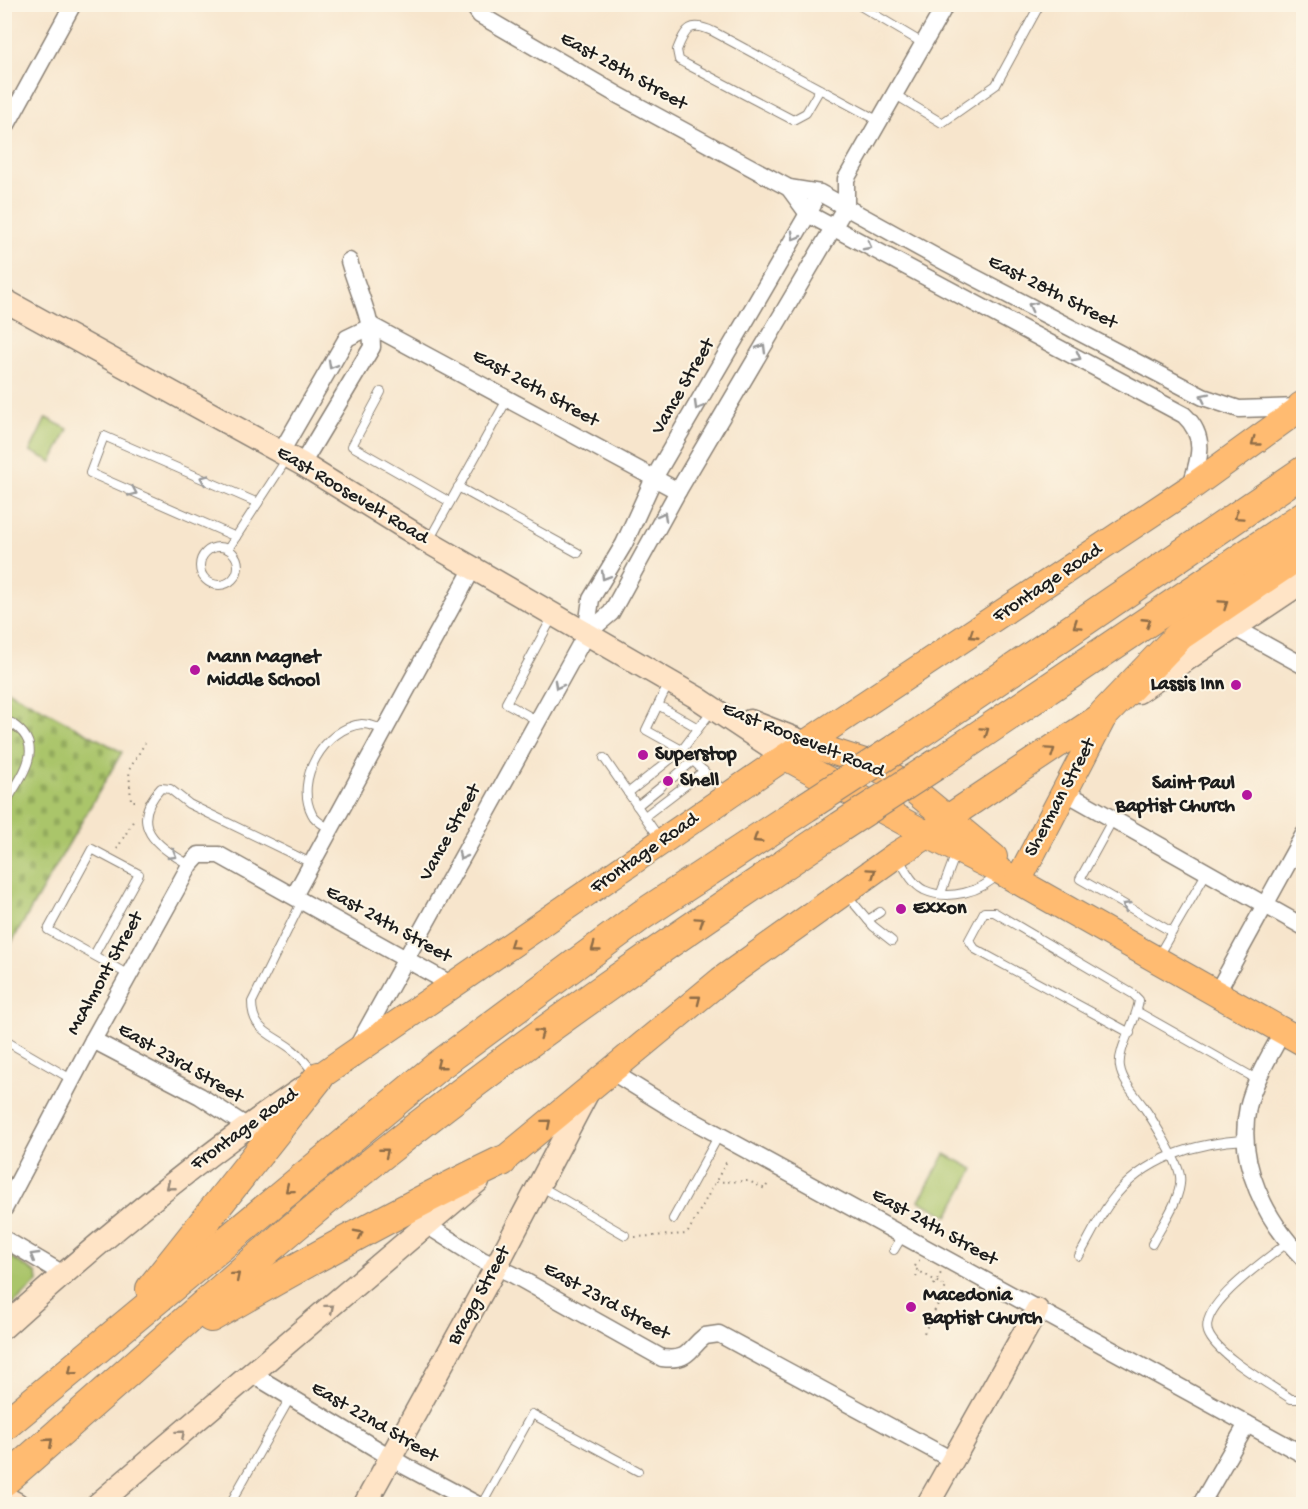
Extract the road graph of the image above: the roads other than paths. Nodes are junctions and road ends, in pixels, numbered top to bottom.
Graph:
1 (73, 4) edge
2 (472, 4) edge
3 (857, 4) edge
4 (946, 4) edge
5 (1040, 4) edge
6 (924, 44) junction
7 (820, 89) junction
8 (894, 94) junction
9 (879, 121) junction
10 (4, 130) edge
11 (846, 179) junction
12 (789, 188) junction
13 (820, 193) junction
14 (846, 206) junction
15 (808, 214) junction
16 (833, 228) junction
17 (349, 261) dead end
18 (4, 300) edge
19 (372, 326) junction
20 (381, 392) dead end
21 (508, 398) junction
22 (1303, 406) edge
23 (290, 458) junction
24 (1304, 471) edge
25 (654, 478) junction
26 (458, 487) junction
27 (1190, 488) junction
28 (678, 491) junction
29 (258, 502) junction
30 (450, 502) junction
31 (1304, 516) edge
32 (236, 537) junction
33 (428, 542) junction
34 (228, 549) junction
35 (1304, 551) edge
36 (578, 553) dead end
37 (473, 568) junction
38 (1304, 581) edge
39 (554, 615) junction
40 (1235, 628) junction
41 (586, 634) junction
42 (1304, 666) edge
43 (670, 682) junction
44 (705, 703) junction
45 (658, 705) junction
46 (1104, 714) junction
47 (8, 721) edge
48 (538, 721) junction
49 (698, 728) junction
50 (384, 730) junction
51 (4, 736) edge
52 (682, 750) junction
53 (796, 750) junction
54 (604, 758) dead end
55 (694, 760) junction
56 (704, 771) junction
57 (674, 777) dead end
58 (662, 786) dead end
59 (1065, 792) junction
60 (628, 793) junction
61 (729, 795) junction
62 (4, 806) edge
63 (637, 806) junction
64 (645, 816) junction
65 (949, 818) junction
66 (1113, 819) junction
67 (330, 829) junction
68 (1304, 834) edge
69 (928, 835) junction
70 (662, 842) junction
71 (957, 850) junction
72 (897, 855) junction
73 (311, 863) junction
74 (190, 865) junction
75 (1207, 872) junction
76 (1007, 873) junction
77 (844, 892) junction
78 (941, 893) junction
79 (298, 898) junction
80 (1264, 906) junction
81 (880, 912) dead end
82 (868, 920) junction
83 (1304, 927) edge
84 (1172, 932) junction
85 (892, 941) dead end
86 (94, 955) junction
87 (405, 958) junction
88 (1156, 959) junction
89 (129, 975) junction
90 (454, 986) junction
91 (1216, 994) junction
92 (1138, 1012) junction
93 (1130, 1033) junction
94 (1293, 1037) edge
95 (4, 1040) edge
96 (93, 1040) junction
97 (354, 1053) junction
98 (319, 1077) junction
99 (600, 1078) junction
100 (72, 1080) junction
101 (1258, 1080) junction
102 (246, 1126) junction
103 (718, 1135) junction
104 (1247, 1140) junction
105 (1171, 1155) junction
106 (502, 1161) junction
107 (539, 1186) junction
108 (4, 1209) edge
109 (673, 1219) dead end
110 (428, 1226) junction
111 (625, 1235) dead end
112 (903, 1235) junction
113 (4, 1239) edge
114 (1152, 1244) dead end
115 (894, 1250) dead end
116 (1298, 1250) edge
117 (1079, 1256) dead end
118 (497, 1265) junction
119 (63, 1274) junction
120 (1036, 1310) junction
121 (4, 1327) edge
122 (117, 1334) junction
123 (144, 1356) junction
124 (252, 1374) junction
125 (290, 1398) junction
126 (1304, 1399) edge
127 (1247, 1424) junction
128 (4, 1426) edge
129 (1304, 1455) edge
130 (390, 1457) junction
131 (952, 1460) junction
132 (638, 1471) dead end
133 (4, 1481) edge
134 (4, 1497) edge
135 (17, 1504) edge
136 (98, 1504) edge
137 (230, 1504) edge
138 (365, 1504) edge
139 (476, 1504) edge
140 (482, 1504) edge
141 (928, 1504) edge
142 (1201, 1504) edge

1 - 10 street
2 - 12 street, East 28th Street
3 - 6 lane
4 - 6 street
5 - 8 lane
6 - 8 street
7 - 7 lane
7 - 9 lane
8 - 9 street
9 - 11 street
11 - 13 street
11 - 14 street
12 - 13 street, East 28th Street
12 - 15 street, East 28th Street
13 - 14 street, East 28th Street
13 - 15 street, Vance Street
14 - 16 street, Vance Street
22 -> 14 street, East 28th Street
15 - 16 street, East 28th Street
15 -> 25 street, Vance Street
16 -> 27 street, East 28th Street
28 -> 16 street, Vance Street
17 - 19 street
18 - 23 main road, East Roosevelt Road
19 - 21 street, East 26th Street
19 - 23 street
19 -> 23 street
20 - 30 lane
21 - 25 street, East 26th Street
21 - 26 lane
22 -> 27 main road, Frontage Road
23 - 29 lane
23 - 33 main road, East Roosevelt Road
24 -> 122 highway, bridge
25 - 28 street, East 26th Street
25 -> 41 street, Vance Street
26 - 30 lane
26 - 36 lane
27 -> 53 main road, Frontage Road
41 -> 28 street, Vance Street
29 - 32 lane
29 -> 32 lane
30 - 33 lane
123 -> 31 highway, bridge
32 - 34 lane
33 - 37 main road, East Roosevelt Road
34 - 34 lane
46 -> 35 highway
37 - 39 main road, East Roosevelt Road
37 - 50 street
38 - 40 main road
39 - 41 main road, East Roosevelt Road
39 - 48 lane
40 - 42 street
40 - 46 main road
41 - 43 main road, East Roosevelt Road
41 -> 48 street, Vance Street
43 - 44 main road, East Roosevelt Road
43 - 45 lane
44 - 49 lane
44 - 53 main road, East Roosevelt Road
45 - 49 lane
45 - 52 lane
46 - 59 main road, Sherman Street
65 -> 46 main road
47 - 51 lane
47 - 62 lane
48 -> 87 street, Vance Street
49 - 52 lane
50 - 67 street
50 - 67 lane
52 - 55 lane
52 - 60 lane
53 - 61 main road, Frontage Road
53 - 65 main road, East Roosevelt Road
53 - 69 main road, East Roosevelt Road
54 - 60 lane
55 - 56 lane
55 - 57 lane
56 - 61 lane
56 - 64 lane
58 - 63 lane
59 - 66 street
59 - 76 main road, Sherman Street
60 - 63 lane
61 - 70 main road, Frontage Road
63 - 64 lane
64 - 70 lane
65 - 69 main road
65 - 76 main road, East Roosevelt Road
66 - 75 street
84 -> 66 lane
67 - 73 street
68 - 80 street
69 - 71 main road, East Roosevelt Road
69 - 72 main road
70 -> 90 main road, Frontage Road
71 - 76 main road, East Roosevelt Road
71 - 78 lane
77 -> 72 main road
72 - 78 lane
73 -> 74 lane
73 - 79 street
74 - 79 street
74 - 89 street, McAlmont Street
75 - 80 street
75 - 84 lane
76 - 78 lane
76 - 88 main road, East Roosevelt Road
77 - 82 lane
99 -> 77 main road
79 - 87 street, East 24th Street
79 - 98 lane
80 - 83 street
80 - 91 street
81 - 82 lane
82 - 85 lane
84 - 88 lane
86 - 86 lane
86 - 89 lane
87 - 90 street, East 24th Street
87 - 97 street, Vance Street
88 - 91 main road, East Roosevelt Road
89 - 96 street, McAlmont Street
90 - 97 main road, Frontage Road
91 - 94 main road, East Roosevelt Road
92 - 93 lane
92 - 93 lane
92 - 101 lane
93 - 105 lane
94 - 101 street
95 - 100 lane
96 - 100 street, McAlmont Street
96 - 102 street, East 23rd Street
97 - 98 main road, Frontage Road
98 - 102 main road, Frontage Road
98 - 122 highway
99 - 103 street, East 24th Street
106 -> 99 main road
99 - 107 main road, Bragg Street
100 - 108 street, McAlmont Street
101 - 104 street
102 -> 119 main road, Frontage Road
103 - 109 lane
103 - 112 street, East 24th Street
104 - 105 lane
104 - 116 street
105 - 114 lane
105 - 117 lane
106 - 110 main road
123 -> 106 highway
107 - 111 lane
107 - 118 main road, Bragg Street
110 - 118 street, East 23rd Street
124 -> 110 main road
112 - 115 lane
112 - 120 street, East 24th Street
119 -> 113 street
116 - 126 lane
118 - 130 main road, Bragg Street
118 - 131 street, East 23rd Street
119 - 121 main road, Frontage Road
120 - 127 street, East 24th Street
120 - 131 main road
122 -> 128 highway
133 -> 123 highway
124 - 125 street, East 22nd Street
136 -> 124 main road
125 - 130 street, East 22nd Street
125 - 137 lane
127 - 129 street, East 24th Street
127 - 142 street
130 - 138 main road, Bragg Street
130 - 139 street, East 22nd Street
131 - 141 main road
132 - 140 lane
134 - 135 main road

